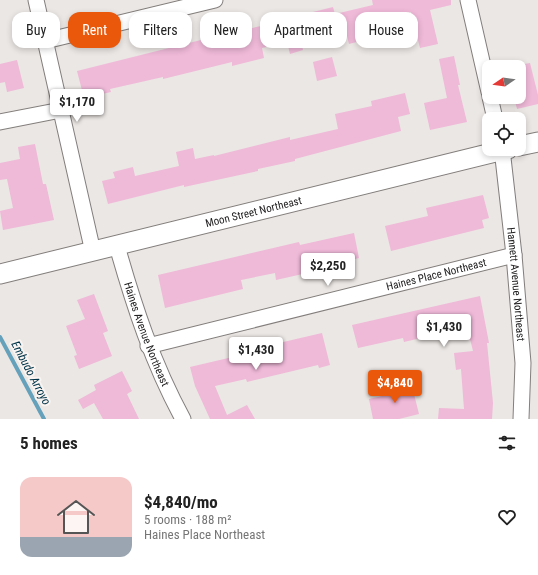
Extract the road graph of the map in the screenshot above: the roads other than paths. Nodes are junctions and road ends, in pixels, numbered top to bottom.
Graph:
1 (36, 0) edge
2 (215, 0) edge
3 (468, 0) edge
4 (39, 12) edge
5 (60, 37) edge
6 (47, 48) edge
7 (482, 61) edge
8 (61, 110) junction
9 (0, 122) edge
10 (538, 142) edge
11 (526, 145) edge
12 (482, 155) edge
13 (508, 156) edge
14 (117, 246) junction
15 (93, 252) junction
16 (514, 255) junction
17 (0, 274) edge
18 (148, 346) junction
19 (183, 419) edge
20 (521, 419) edge

1 - 4 street
2 - 5 street
3 - 7 street
6 - 8 street
8 - 9 street
8 - 15 street
10 - 11 street, Moon Street Northeast
12 - 14 street, Moon Street Northeast
13 - 16 street, Hannett Avenue Northeast
14 - 15 street, Moon Street Northeast
14 - 18 street, Haines Avenue Northeast
15 - 17 street, Moon Street Northeast
16 - 18 street, Haines Place Northeast
16 - 20 street, Hannett Avenue Northeast
18 - 19 street, Haines Avenue Northeast

